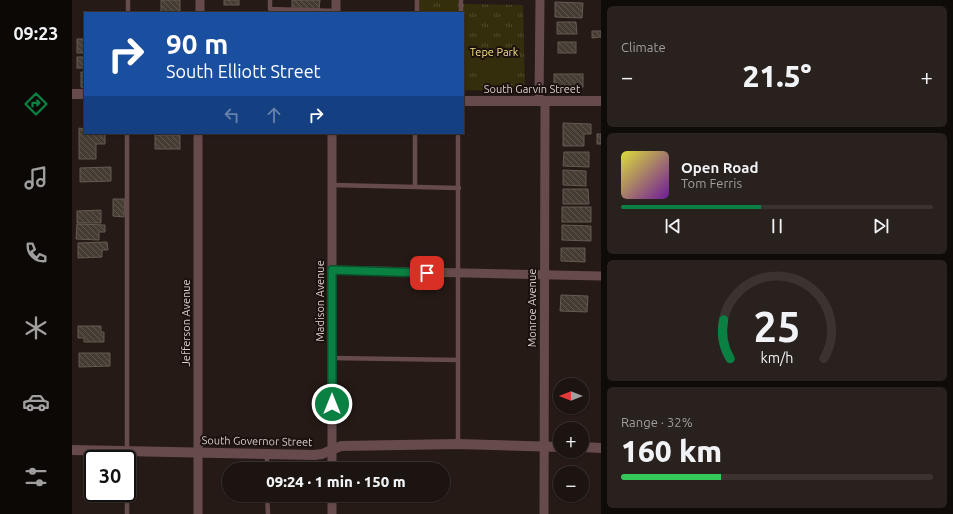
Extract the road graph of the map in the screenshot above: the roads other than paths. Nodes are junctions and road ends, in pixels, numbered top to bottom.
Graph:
1 (128, 0) edge
2 (200, 0) edge
3 (270, 0) edge
4 (336, 0) edge
5 (417, 0) edge
6 (461, 0) edge
7 (540, 0) edge
8 (128, 12) edge
9 (200, 12) edge
10 (336, 12) edge
11 (417, 12) edge
12 (461, 12) edge
13 (72, 94) edge
14 (84, 94) edge
15 (464, 101) edge
16 (542, 101) junction
17 (601, 101) edge
18 (127, 134) edge
19 (198, 134) edge
20 (332, 134) edge
21 (415, 134) edge
22 (458, 134) edge
23 (332, 185) junction
24 (415, 186) junction
25 (459, 188) junction
26 (332, 270) junction
27 (458, 274) junction
28 (544, 275) junction
29 (601, 276) edge
30 (332, 358) junction
31 (458, 360) junction
32 (458, 444) junction
33 (544, 447) junction
34 (553, 447) edge
35 (589, 447) edge
36 (601, 448) edge
37 (332, 449) junction
38 (72, 450) edge
39 (84, 450) edge
40 (127, 450) edge
41 (136, 451) edge
42 (198, 453) junction
43 (267, 454) junction
44 (267, 462) edge
45 (332, 462) edge
46 (127, 502) edge
47 (268, 502) edge
48 (332, 502) edge
49 (127, 514) edge
50 (198, 514) edge
51 (268, 514) edge
52 (332, 514) edge
53 (544, 514) edge

1 - 8 lane
2 - 9 street
3 - 10 lane
4 - 10 street
5 - 11 lane
6 - 12 lane
7 - 16 street, Monroe Avenue
13 - 14 street
15 - 16 street, South Garvin Street
16 - 17 street, South Garvin Street
16 - 28 street, Monroe Avenue
18 - 40 lane
19 - 42 street, Jefferson Avenue
20 - 23 street, Madison Avenue
21 - 24 lane
22 - 25 lane
23 - 24 lane
23 - 26 street, Madison Avenue
24 - 25 lane
25 - 27 lane
26 - 27 street
26 - 30 street, Madison Avenue
27 - 28 street
27 - 31 lane
28 - 29 street
28 - 33 street, Monroe Avenue
30 - 31 lane
30 - 37 street, Madison Avenue
31 - 32 lane
32 - 33 street, South Governor Street
32 - 37 street, South Governor Street
33 - 34 street, South Governor Street
33 - 53 street, Monroe Avenue
35 - 36 street
37 - 43 street, South Governor Street
37 - 45 street, Madison Avenue
38 - 39 street, South Governor Street
41 - 42 street, South Governor Street
42 - 43 street, South Governor Street
42 - 50 street, Jefferson Avenue
43 - 44 lane
46 - 49 lane
47 - 51 lane
48 - 52 street

